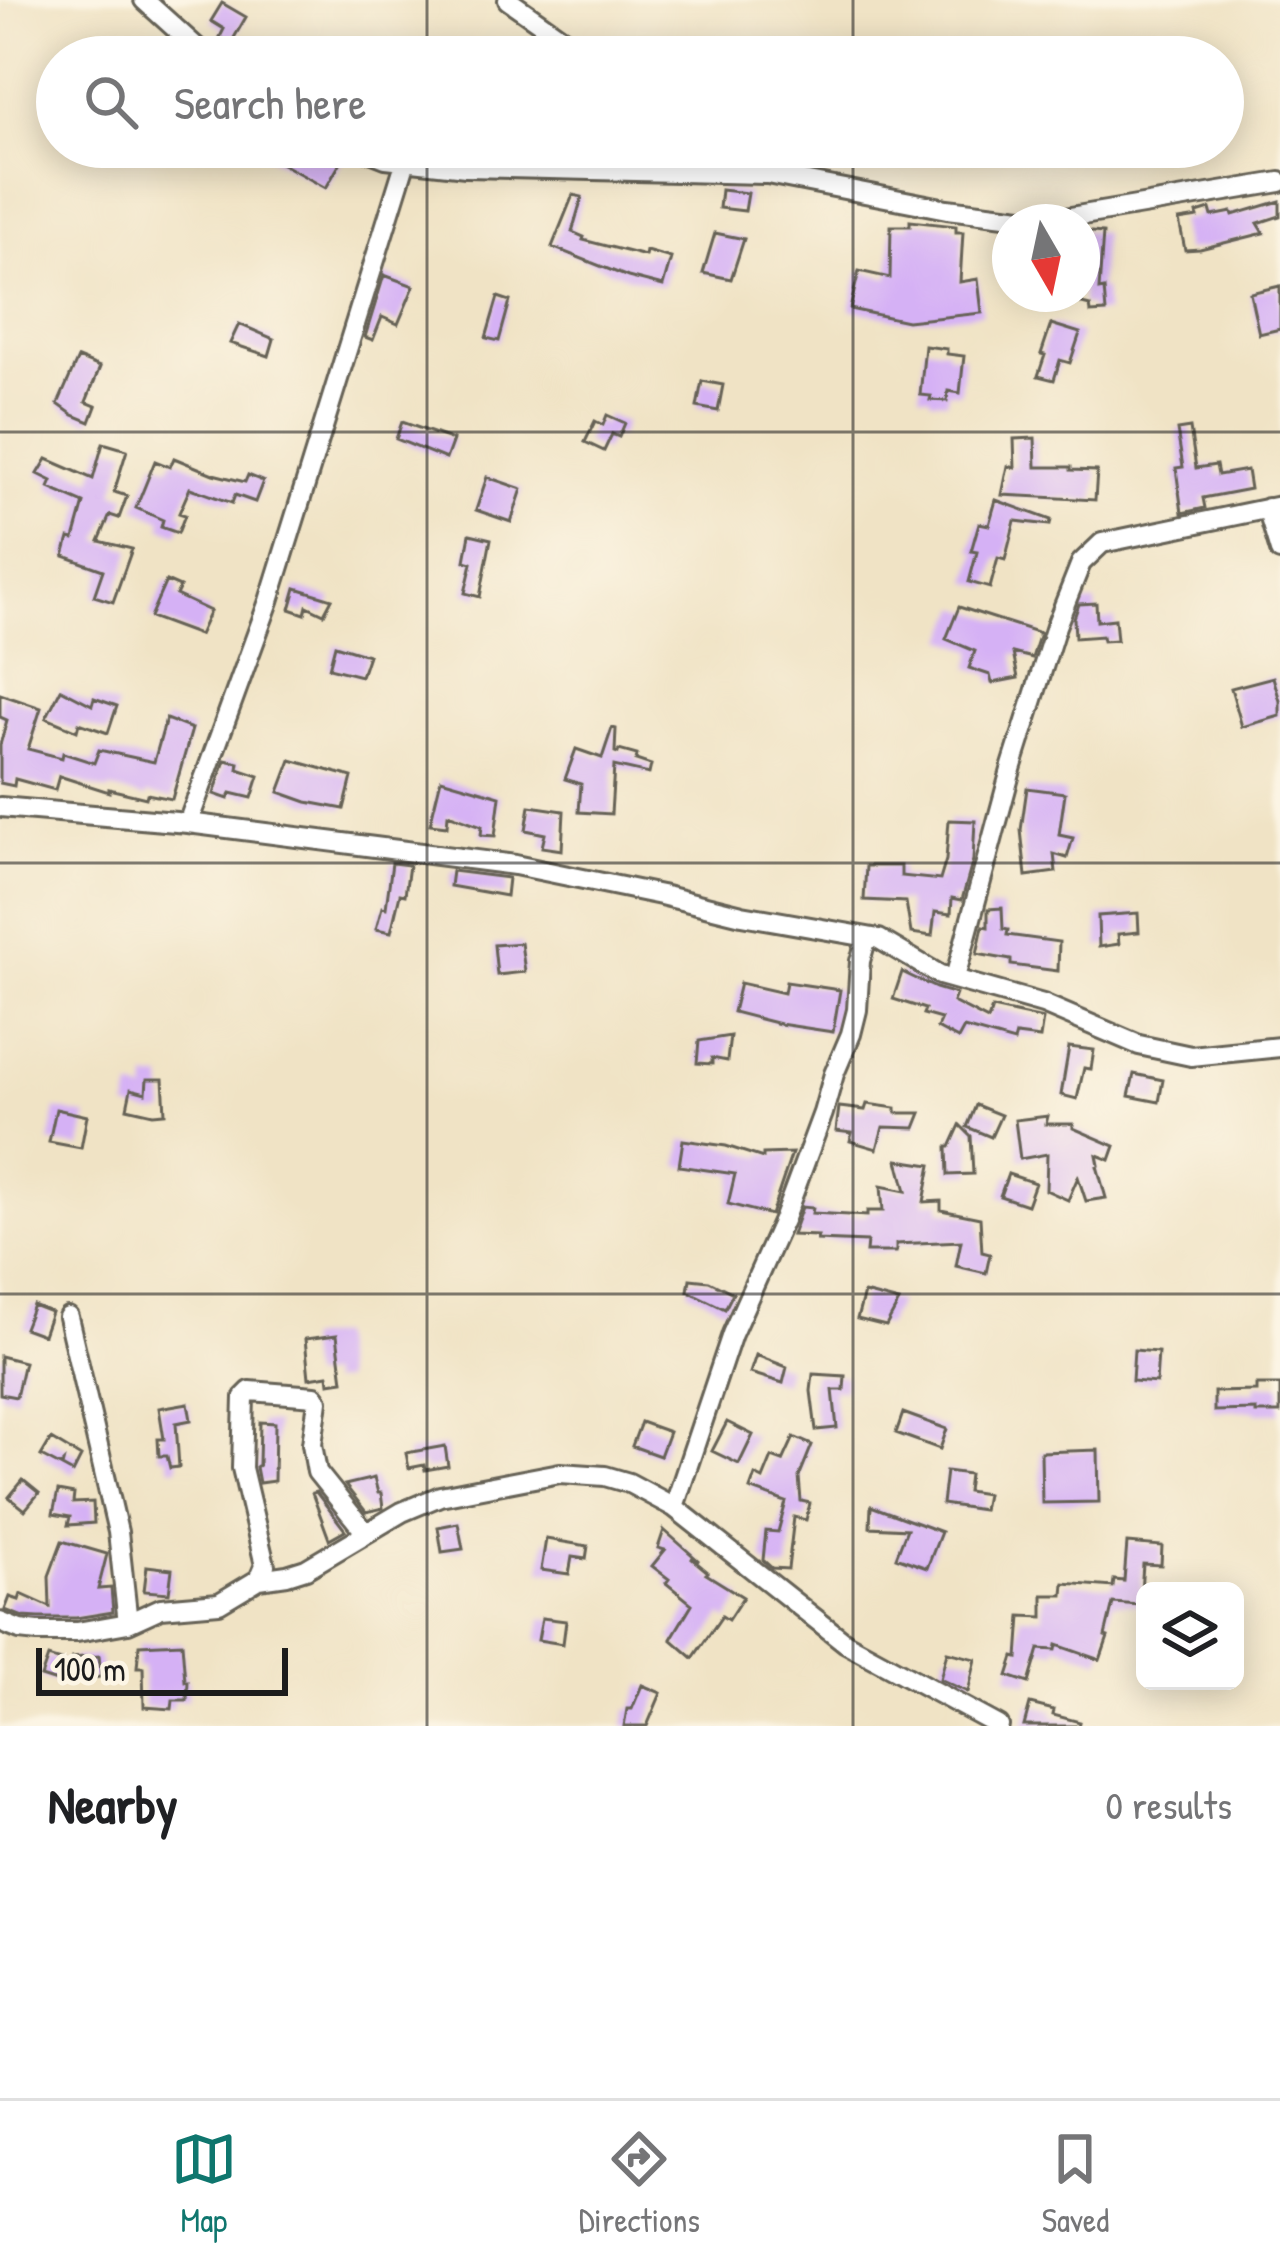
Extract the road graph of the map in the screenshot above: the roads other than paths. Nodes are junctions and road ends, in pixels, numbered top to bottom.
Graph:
1 (143, 0) edge
2 (508, 0) edge
3 (183, 36) edge
4 (559, 36) edge
5 (404, 168) edge
6 (509, 168) edge
7 (757, 168) edge
8 (767, 174) junction
9 (1280, 182) edge
10 (1274, 507) edge
11 (1280, 551) edge
12 (0, 807) edge
13 (188, 823) junction
14 (867, 937) junction
15 (955, 978) junction
16 (1280, 1047) edge
17 (68, 1317) dead end
18 (674, 1507) junction
19 (366, 1533) junction
20 (259, 1579) junction
21 (0, 1622) edge
22 (128, 1623) junction
23 (999, 1726) edge

1 - 3 street
2 - 4 street
5 - 13 street
6 - 8 street
7 - 8 street
8 - 9 street
10 - 11 street
10 - 15 street
12 - 13 street
13 - 14 street
14 - 15 street
14 - 18 street
15 - 16 street
17 - 22 street
18 - 19 street
18 - 23 street
19 - 20 street
19 - 20 street
20 - 22 street
21 - 22 street

